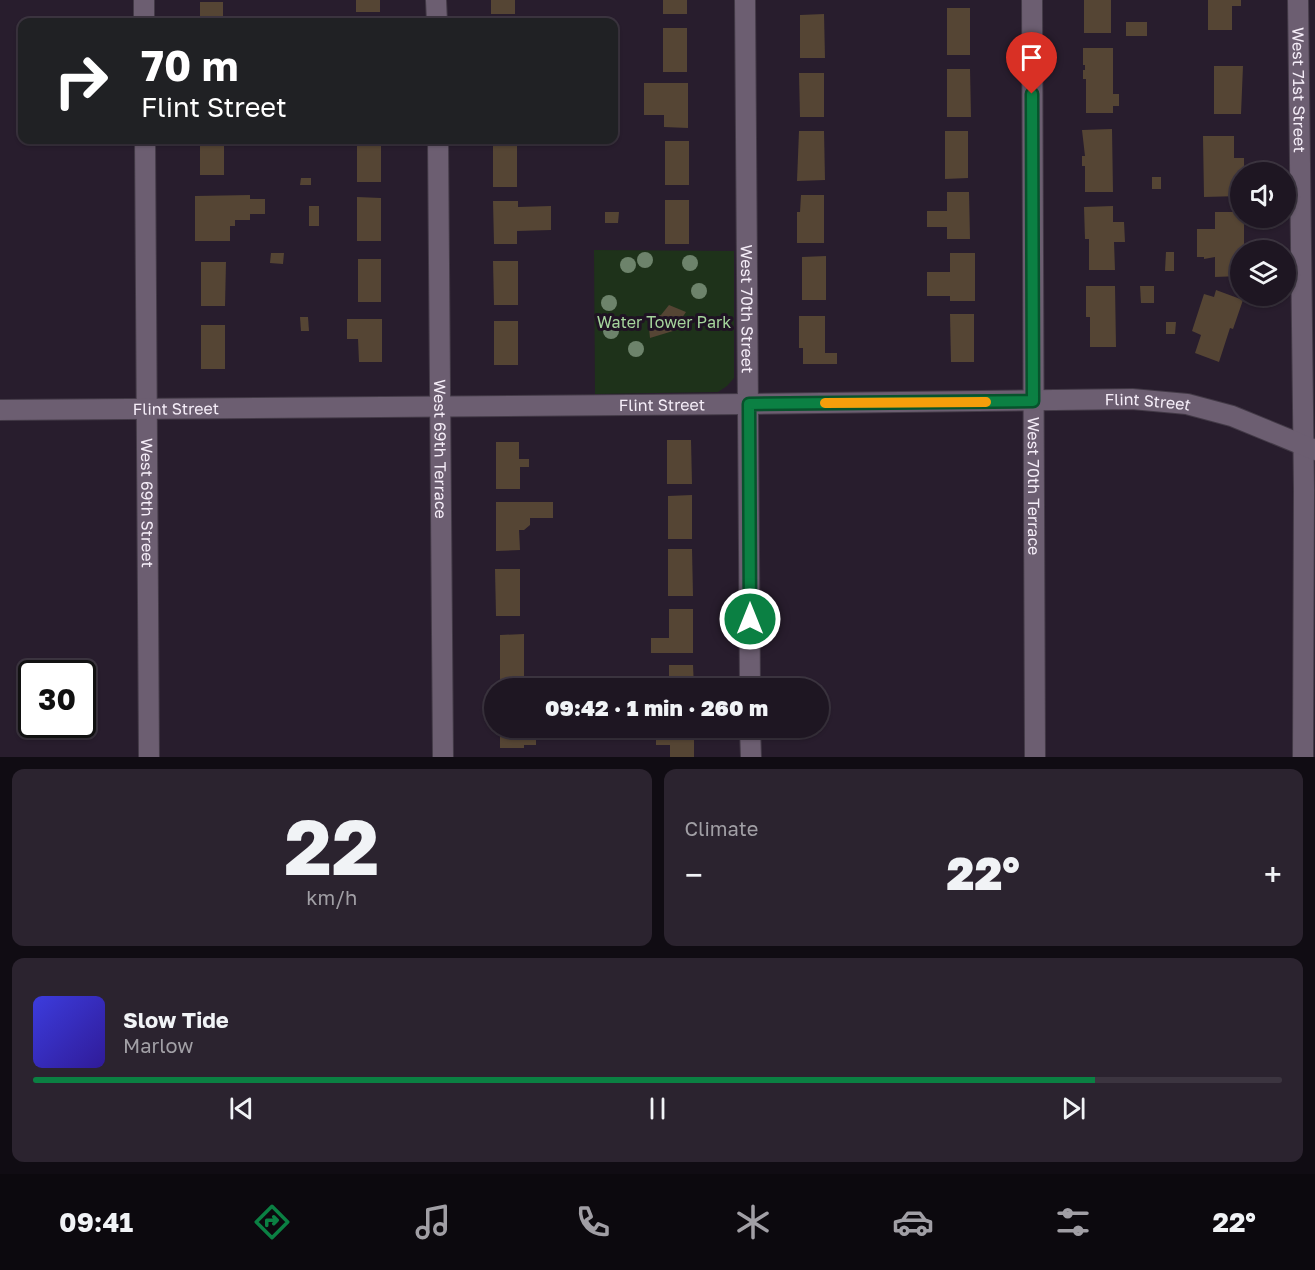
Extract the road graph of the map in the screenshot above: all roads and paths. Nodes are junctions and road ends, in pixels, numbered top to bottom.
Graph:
1 (144, 0) edge
2 (436, 0) edge
3 (745, 0) edge
4 (1032, 0) edge
5 (1298, 0) edge
6 (144, 18) edge
7 (436, 18) edge
8 (145, 144) edge
9 (438, 144) edge
10 (1033, 401) junction
11 (749, 404) junction
12 (440, 406) junction
13 (0, 410) edge
14 (148, 410) junction
15 (1309, 448) edge
16 (750, 678) edge
17 (750, 738) edge
18 (149, 757) edge
19 (443, 757) edge
20 (751, 757) edge
21 (1035, 757) edge
22 (1303, 757) edge

1 - 6 street
2 - 7 street
3 - 11 street, West 70th Street
4 - 10 street, West 70th Terrace
5 - 15 street, West 71st Street
8 - 14 street, West 69th Street
9 - 12 street, West 69th Terrace
10 - 11 street, Flint Street
10 - 15 street, Flint Street
10 - 21 street, West 70th Terrace
11 - 12 street, Flint Street
11 - 16 street, West 70th Street
12 - 14 street, Flint Street
12 - 19 street, West 69th Terrace
13 - 14 street, Flint Street
14 - 18 street, West 69th Street
15 - 22 street, West 71st Street
17 - 20 street

